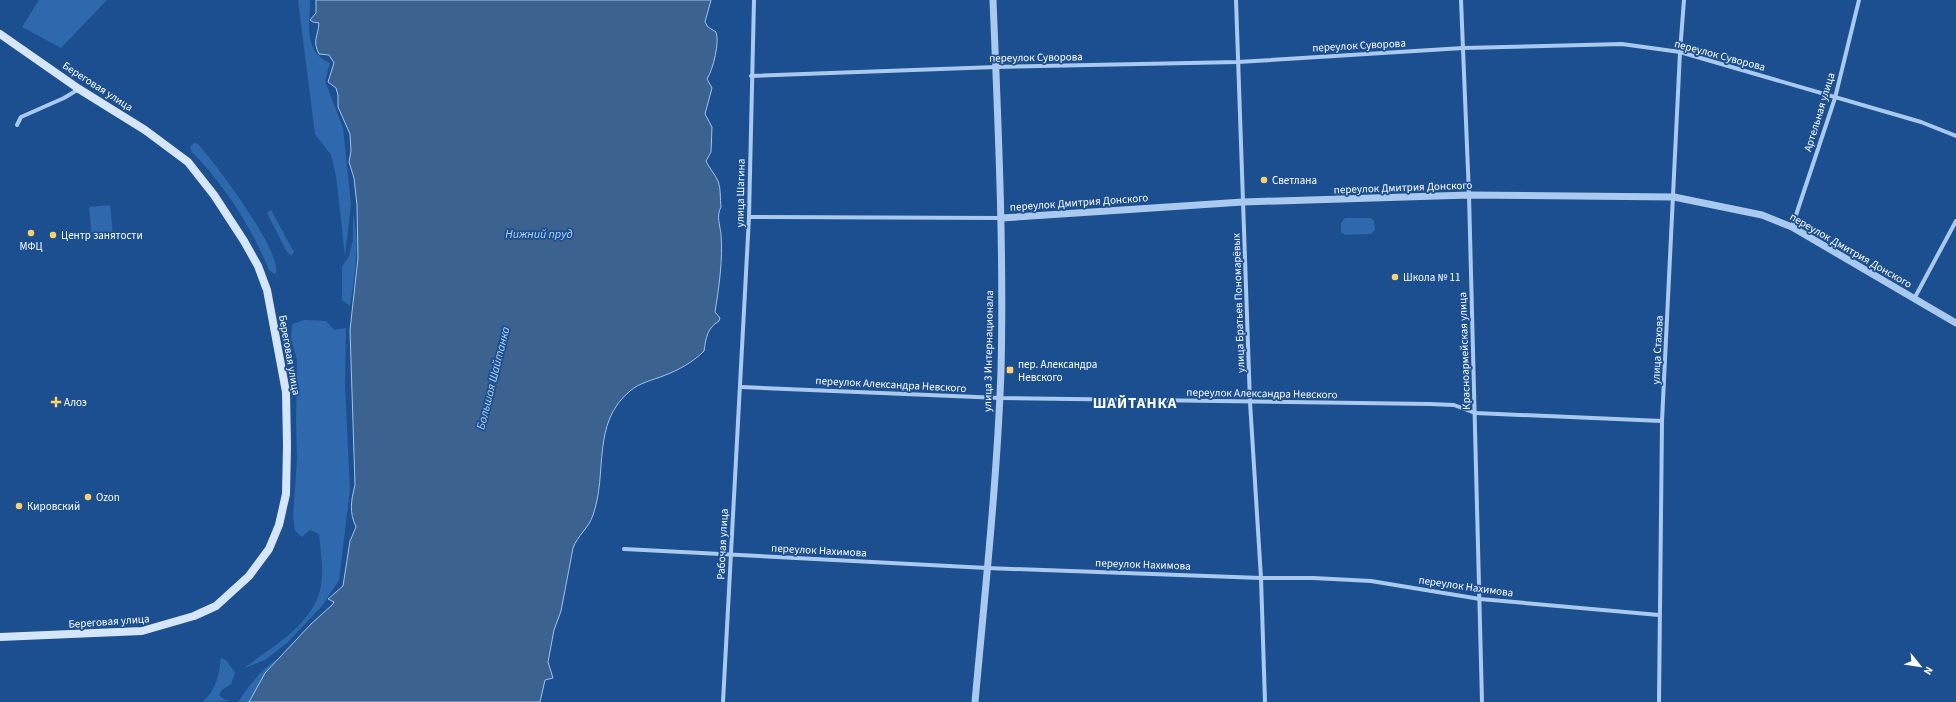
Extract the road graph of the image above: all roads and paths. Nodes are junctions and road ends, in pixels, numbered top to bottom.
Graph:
1 (754, 0) edge
2 (993, 0) edge
3 (1236, 0) edge
4 (1461, 0) edge
5 (1684, 0) edge
6 (1859, 0) edge
7 (0, 34) edge
8 (1464, 48) junction
9 (1680, 52) junction
10 (1238, 62) junction
11 (996, 67) junction
12 (751, 76) junction
13 (79, 89) junction
14 (1835, 98) junction
15 (17, 125) dead end
16 (1956, 136) edge
17 (1469, 195) junction
18 (1674, 197) junction
19 (1243, 202) junction
20 (749, 217) junction
21 (1002, 218) junction
22 (1956, 221) edge
23 (1792, 227) junction
24 (1914, 299) junction
25 (1956, 323) edge
26 (740, 387) junction
27 (1000, 398) junction
28 (1250, 402) junction
29 (1475, 413) junction
30 (1662, 421) junction
31 (624, 550) dead end
32 (730, 555) junction
33 (987, 568) junction
34 (1261, 578) junction
35 (1480, 599) junction
36 (1659, 615) junction
37 (0, 637) edge
38 (723, 702) edge
39 (975, 702) edge
40 (1265, 702) edge
41 (1482, 702) edge
42 (1659, 702) edge

1 - 12 street, улица Шагина
2 - 11 street, улица 3 Интернационала
3 - 10 street, улица Братьев Пономарёвых
4 - 8 street, Красноармейская улица
5 - 9 street, улица Стахова
6 - 14 street, Артельная улица
7 - 13 main road, Береговая улица
8 - 9 street, переулок Суворова
8 - 10 street, переулок Суворова
8 - 17 street, Красноармейская улица
9 - 14 street, переулок Суворова
9 - 18 street, улица Стахова
10 - 11 street, переулок Суворова
10 - 19 street, улица Братьев Пономарёвых
11 - 12 street, переулок Суворова
11 - 21 street, улица 3 Интернационала
12 - 20 street, улица Шагина
13 - 15 street
13 - 37 main road, Береговая улица
14 - 16 street, переулок Суворова
14 - 23 street, Артельная улица
17 - 18 street, переулок Дмитрия Донского
17 - 19 street, переулок Дмитрия Донского
17 - 29 street, Красноармейская улица
18 - 23 street, переулок Дмитрия Донского
18 - 30 street, улица Стахова
19 - 21 street, переулок Дмитрия Донского
19 - 28 street, улица Братьев Пономарёвых
20 - 21 street, переулок Дмитрия Донского
20 - 26 street, улица Шагина
21 - 27 street, улица 3 Интернационала
22 - 24 street
23 - 24 street, переулок Дмитрия Донского
24 - 25 street, переулок Дмитрия Донского
26 - 27 street, переулок Александра Невского
26 - 32 street, Рабочая улица
27 - 28 street, переулок Александра Невского
27 - 33 street, улица 3 Интернационала
28 - 29 street, переулок Александра Невского
28 - 34 street, улица Братьев Пономарёвых
29 - 30 street, переулок Александра Невского
29 - 35 street, Красноармейская улица
30 - 36 street, улица Стахова
31 - 32 street, переулок Нахимова
32 - 33 street, переулок Нахимова
32 - 38 street, Рабочая улица
33 - 34 street, переулок Нахимова
33 - 39 street, улица 3 Интернационала
34 - 35 street, переулок Нахимова
34 - 40 street, улица Братьев Пономарёвых
35 - 36 street, переулок Нахимова
35 - 41 street, Красноармейская улица
36 - 42 street, улица Стахова

